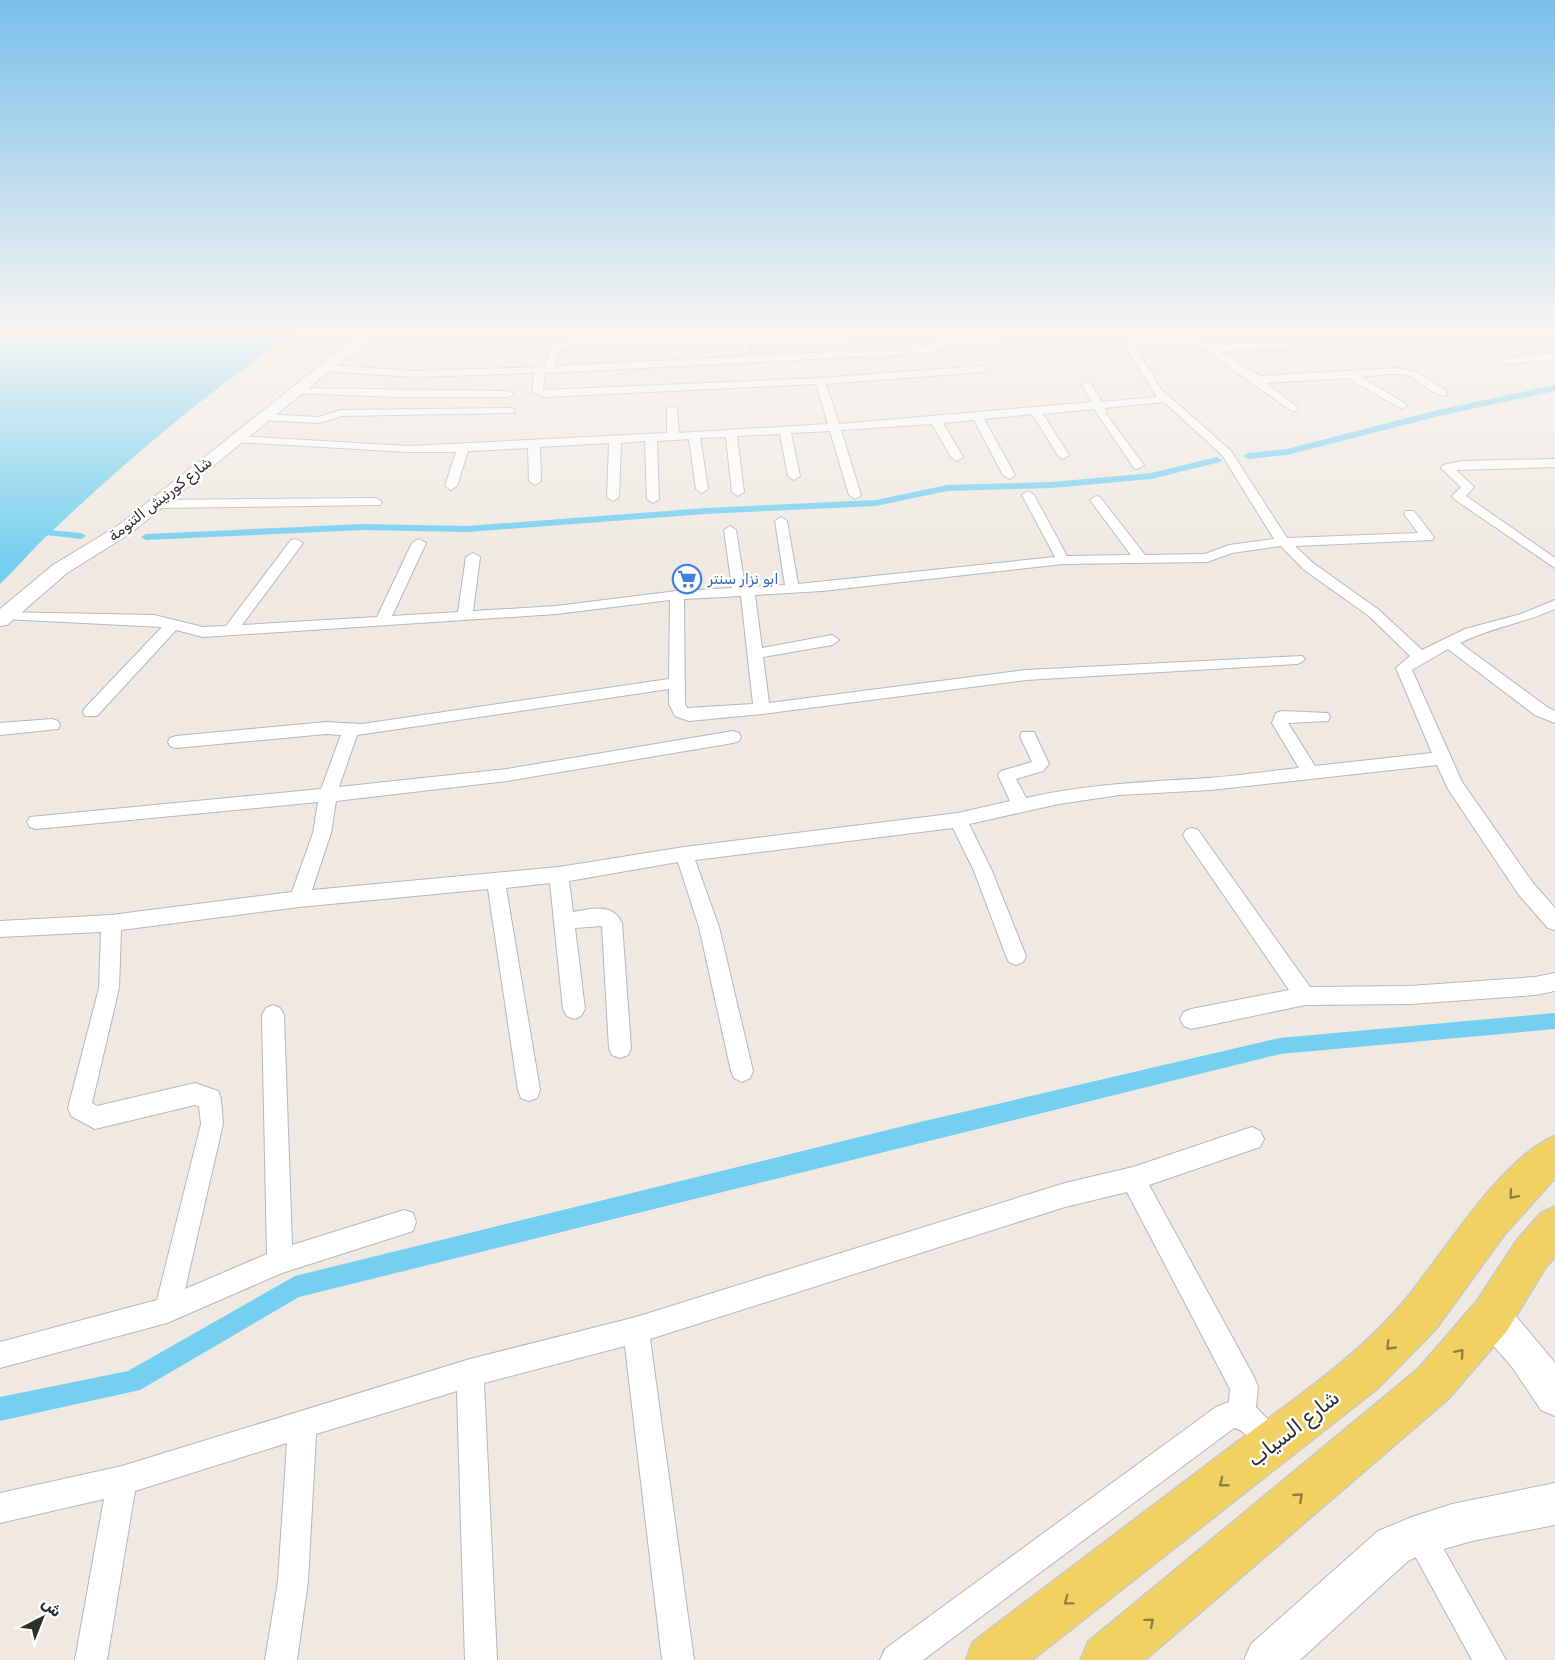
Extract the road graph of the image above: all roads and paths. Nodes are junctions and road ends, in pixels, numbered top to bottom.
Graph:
1 (276, 406) edge
2 (827, 406) edge
3 (1072, 406) edge
4 (1099, 406) edge
5 (1174, 406) edge
6 (1290, 406) edge
7 (672, 409) dead end
8 (1293, 409) dead end
9 (1035, 410) junction
10 (510, 411) dead end
11 (977, 416) junction
12 (263, 417) junction
13 (936, 420) junction
14 (833, 426) junction
15 (784, 430) junction
16 (731, 433) junction
17 (694, 435) junction
18 (673, 436) junction
19 (651, 437) junction
20 (236, 439) junction
21 (615, 439) junction
22 (534, 443) junction
23 (463, 448) junction
24 (1063, 455) dead end
25 (957, 457) dead end
26 (1555, 463) edge
27 (1138, 465) dead end
28 (1009, 475) dead end
29 (794, 476) dead end
30 (535, 481) dead end
31 (451, 486) dead end
32 (702, 489) dead end
33 (738, 492) dead end
34 (855, 495) dead end
35 (1028, 495) dead end
36 (613, 497) dead end
37 (653, 500) dead end
38 (1096, 500) dead end
39 (376, 502) dead end
40 (156, 504) junction
41 (1410, 514) dead end
42 (781, 521) dead end
43 (730, 530) dead end
44 (1284, 542) junction
45 (296, 543) dead end
46 (419, 543) dead end
47 (473, 557) dead end
48 (1140, 558) junction
49 (1063, 560) junction
50 (1555, 564) edge
51 (792, 588) junction
52 (743, 591) junction
53 (677, 594) junction
54 (1555, 604) edge
55 (465, 616) junction
56 (3, 617) edge
57 (382, 621) junction
58 (171, 626) junction
59 (231, 630) junction
60 (831, 640) dead end
61 (1449, 642) junction
62 (755, 654) junction
63 (1420, 657) junction
64 (1297, 659) dead end
65 (677, 683) junction
66 (762, 709) junction
67 (681, 711) junction
68 (91, 712) dead end
69 (1322, 717) dead end
70 (1555, 717) edge
71 (52, 725) dead end
72 (0, 729) edge
73 (351, 729) junction
74 (1028, 736) dead end
75 (733, 737) dead end
76 (176, 742) dead end
77 (688, 744) junction
78 (1443, 758) junction
79 (1311, 773) junction
80 (328, 795) junction
81 (1021, 806) junction
82 (958, 820) junction
83 (36, 822) dead end
84 (1192, 835) dead end
85 (684, 854) junction
86 (559, 875) junction
87 (496, 882) junction
88 (299, 899) junction
89 (564, 921) junction
90 (1555, 922) edge
91 (111, 923) junction
92 (0, 929) edge
93 (1016, 956) dead end
94 (1555, 982) edge
95 (1305, 996) junction
96 (574, 1009) dead end
97 (273, 1014) dead end
98 (1191, 1019) dead end
99 (620, 1048) dead end
100 (742, 1071) dead end
101 (529, 1090) dead end
102 (1252, 1139) dead end
103 (1555, 1155) edge
104 (1133, 1179) junction
105 (404, 1222) dead end
106 (1555, 1227) edge
107 (280, 1261) junction
108 (167, 1310) junction
109 (1492, 1316) junction
110 (636, 1330) junction
111 (0, 1355) edge
112 (470, 1373) junction
113 (1555, 1396) edge
114 (302, 1426) junction
115 (1256, 1428) junction
116 (122, 1480) junction
117 (1555, 1504) edge
118 (0, 1508) edge
119 (1418, 1534) junction
120 (91, 1660) edge
121 (281, 1660) edge
122 (481, 1660) edge
123 (678, 1660) edge
124 (896, 1660) edge
125 (991, 1660) edge
126 (1106, 1660) edge
127 (1267, 1660) edge
128 (1490, 1660) edge

1 - 12 street, شارع كورنيش التنومة
2 - 14 street
3 - 9 street
4 - 27 street
5 - 44 street
6 - 8 street
7 - 18 street
9 - 11 street
9 - 24 street
10 - 12 street
11 - 13 street
11 - 28 street
12 - 20 street, شارع كورنيش التنومة
13 - 14 street
13 - 25 street
14 - 15 street
14 - 34 street
15 - 16 street
15 - 29 street
16 - 17 street
16 - 33 street
17 - 18 street
17 - 32 street
18 - 19 street
19 - 21 street
19 - 37 street
20 - 23 street
20 - 40 street, شارع كورنيش التنومة
21 - 22 street
21 - 36 street
22 - 23 street
22 - 30 street
23 - 31 street
26 - 50 street
35 - 49 street
38 - 48 street
39 - 40 street
40 - 56 street, شارع كورنيش التنومة
41 - 44 street
42 - 51 street
43 - 52 street
44 - 48 street
44 - 63 street
45 - 59 street
46 - 57 street
47 - 55 street
48 - 49 street
49 - 51 street
51 - 52 street
52 - 53 street
52 - 62 street
53 - 55 street
53 - 65 street
54 - 61 street
55 - 57 street
56 - 58 street
57 - 59 street
58 - 59 street
58 - 68 street
60 - 62 street
61 - 63 street
61 - 70 street
62 - 66 street
63 - 78 street
64 - 66 street
65 - 67 street
65 - 73 street
66 - 67 street
67 - 77 street
69 - 79 street
71 - 72 street
73 - 76 street
73 - 80 street
74 - 81 street
75 - 77 street
77 - 80 street
78 - 79 street
78 - 90 street
79 - 81 street
80 - 83 street
80 - 88 street
81 - 82 street
82 - 85 street
82 - 93 street
84 - 95 street
85 - 86 street
85 - 100 street
86 - 87 street
86 - 89 street
87 - 88 street
87 - 101 street
88 - 91 street
89 - 96 street
89 - 99 street
91 - 92 street
91 - 108 street
94 - 95 street
95 - 98 street
97 - 107 street
102 - 104 street
103 -> 115 main road, شارع السياب
104 - 110 street
104 - 115 street
105 - 107 street
106 - 109 main road
107 - 108 street
108 - 111 street
109 - 113 street
126 -> 109 main road
110 - 112 street
110 - 123 street
112 - 114 street
112 - 122 street
114 - 116 street
114 - 121 street
115 - 124 street
115 -> 125 main road, شارع السياب
116 - 118 street
116 - 120 street
117 - 119 street
119 - 127 street
119 - 128 street

